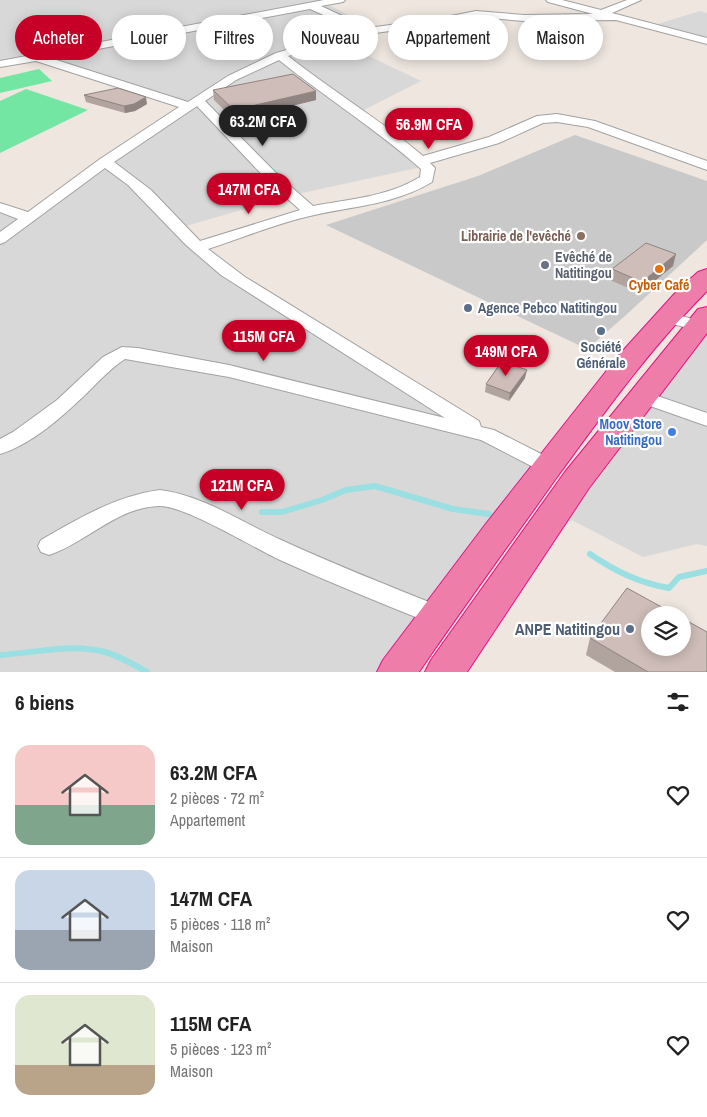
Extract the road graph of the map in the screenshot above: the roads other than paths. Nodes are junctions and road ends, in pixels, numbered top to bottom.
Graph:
1 (340, 0) edge
2 (551, 0) edge
3 (636, 0) edge
4 (319, 3) edge
5 (602, 14) junction
6 (339, 15) edge
7 (618, 18) junction
8 (378, 30) edge
9 (707, 41) edge
10 (102, 44) edge
11 (283, 54) edge
12 (280, 55) junction
13 (21, 60) edge
14 (46, 60) edge
15 (0, 64) edge
16 (194, 104) junction
17 (420, 161) junction
18 (105, 162) junction
19 (707, 166) edge
20 (0, 207) edge
21 (310, 212) junction
22 (28, 218) junction
23 (0, 239) edge
24 (198, 247) junction
25 (707, 277) edge
26 (667, 316) junction
27 (704, 323) edge
28 (643, 396) junction
29 (707, 420) edge
30 (487, 435) junction
31 (0, 447) edge
32 (548, 466) junction
33 (49, 546) dead end
34 (436, 615) junction
35 (450, 670) edge
36 (397, 672) edge

1 - 4 street
2 - 5 street
3 - 5 street
4 - 6 street
4 - 10 street
5 - 7 street
7 - 8 street
7 - 9 street
11 - 12 street
12 - 16 street
12 - 17 street
13 - 15 street
14 - 16 street
16 - 18 street
16 - 21 street
17 - 19 street
17 - 21 street
18 - 22 street
18 - 24 street
20 - 22 street
21 - 24 street
22 - 23 street
24 - 30 street
25 - 26 highway
26 - 27 street
26 - 32 highway
27 - 28 highway
28 - 29 street
28 - 35 highway
30 - 31 street
30 - 32 street
32 - 34 highway
33 - 34 street
34 - 36 highway

